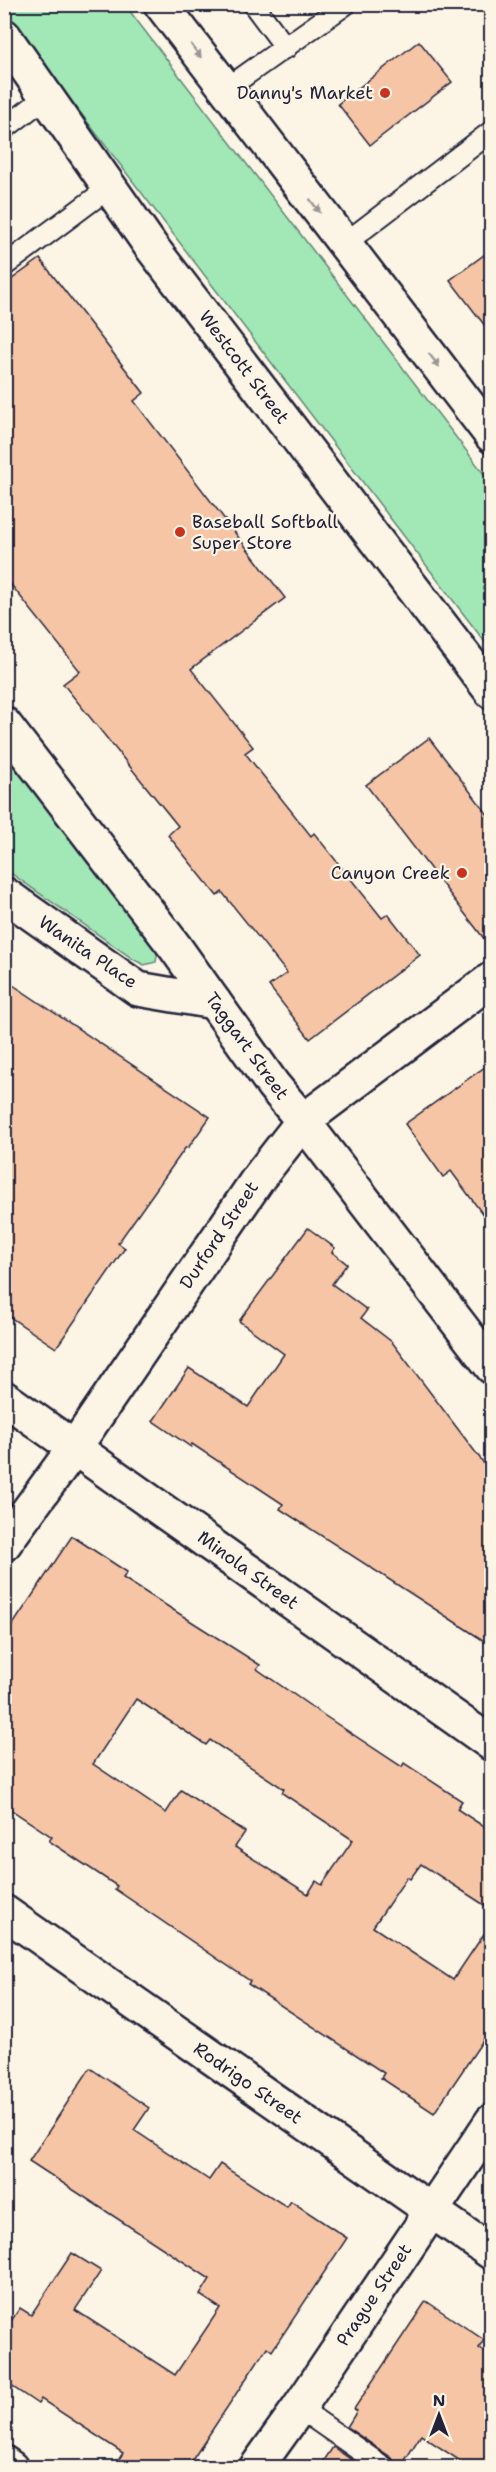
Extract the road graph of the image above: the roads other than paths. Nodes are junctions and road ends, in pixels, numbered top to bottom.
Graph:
1 (161, 4) edge
2 (253, 4) edge
3 (346, 4) edge
4 (4, 36) edge
5 (286, 48) junction
6 (225, 89) junction
7 (47, 96) junction
8 (4, 129) edge
9 (492, 131) edge
10 (110, 187) junction
11 (344, 244) junction
12 (4, 266) edge
13 (492, 436) edge
14 (492, 692) edge
15 (4, 724) edge
16 (4, 894) edge
17 (492, 979) edge
18 (214, 1002) junction
19 (303, 1121) junction
20 (492, 1367) edge
21 (4, 1398) edge
22 (75, 1446) junction
23 (4, 1544) edge
24 (492, 1744) edge
25 (4, 1912) edge
26 (492, 2121) edge
27 (430, 2211) junction
28 (492, 2253) edge
29 (299, 2408) junction
30 (4, 2463) edge
31 (11, 2468) edge
32 (256, 2468) edge
33 (385, 2468) edge

1 -> 6 street
2 - 5 lane
3 - 5 lane
4 - 7 street, Westcott Street
5 - 6 lane
6 -> 11 street
7 - 8 lane
7 - 10 street, Westcott Street
9 - 11 lane
10 - 12 lane
10 - 14 street, Westcott Street
11 -> 13 street
15 - 18 street, Taggart Street
16 - 18 street, Wanita Place
17 - 19 street, Durford Street
18 - 19 street, Taggart Street
19 - 20 street, Taggart Street
19 - 22 street, Durford Street
21 - 22 street, Minola Street
22 - 23 street, Durford Street
22 - 24 street, Minola Street
25 - 27 street, Rodrigo Street
26 - 27 street, Prague Street
27 - 28 street, Rodrigo Street
27 - 29 street, Prague Street
29 - 32 street, Prague Street
29 - 33 lane
30 - 31 street

